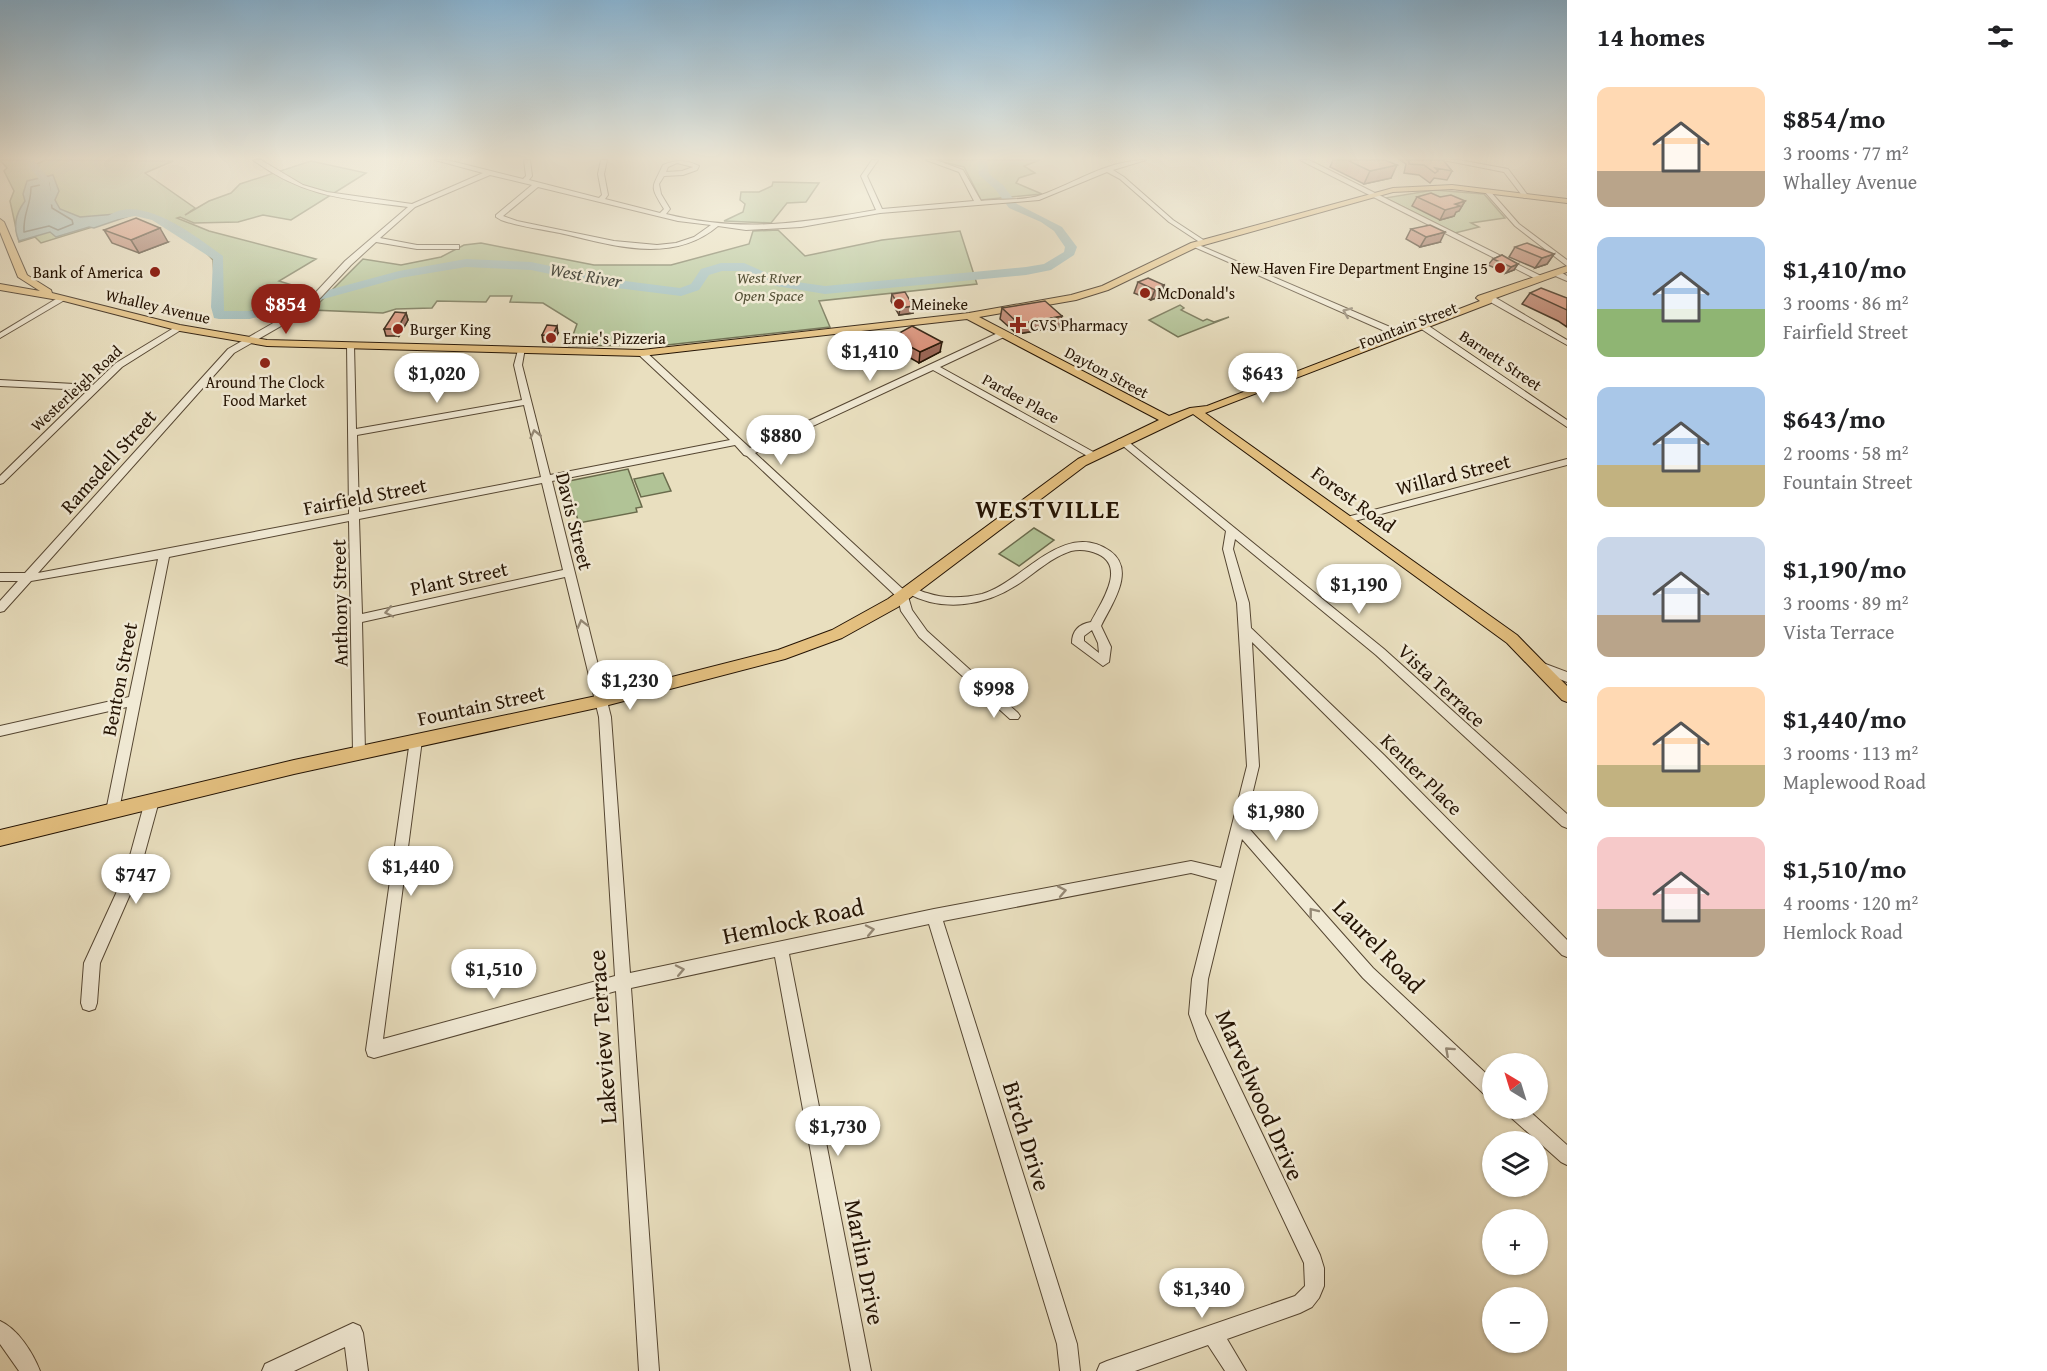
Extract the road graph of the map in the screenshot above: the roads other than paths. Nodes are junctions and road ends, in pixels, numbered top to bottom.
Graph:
1 (1, 224) edge
2 (394, 224) edge
3 (532, 224) edge
4 (705, 224) edge
5 (807, 224) edge
6 (1175, 224) edge
7 (1270, 224) edge
8 (1432, 224) edge
9 (1516, 224) edge
10 (715, 226) junction
11 (377, 240) junction
12 (1199, 244) junction
13 (456, 247) dead end
14 (1567, 264) edge
15 (1567, 268) edge
16 (1556, 273) junction
17 (23, 277) junction
18 (1541, 278) junction
19 (1567, 279) edge
20 (3, 287) edge
21 (51, 296) junction
22 (1488, 297) junction
23 (64, 298) junction
24 (969, 316) junction
25 (1420, 324) junction
26 (180, 328) junction
27 (1396, 333) junction
28 (1003, 334) junction
29 (0, 336) edge
30 (244, 341) junction
31 (1567, 343) edge
32 (350, 345) junction
33 (522, 350) junction
34 (642, 353) junction
35 (934, 367) junction
36 (2, 385) edge
37 (96, 388) junction
38 (527, 402) junction
39 (1194, 410) junction
40 (1168, 420) junction
41 (1567, 424) edge
42 (352, 433) junction
43 (1122, 441) junction
44 (735, 442) junction
45 (747, 453) junction
46 (1094, 456) junction
47 (1567, 462) edge
48 (546, 480) junction
49 (0, 481) edge
50 (356, 516) junction
51 (1347, 520) junction
52 (1231, 531) junction
53 (164, 554) junction
54 (569, 572) junction
55 (0, 577) edge
56 (27, 578) junction
57 (907, 593) junction
58 (0, 608) edge
59 (357, 619) junction
60 (1095, 626) dead end
61 (1245, 629) junction
62 (1565, 687) edge
63 (135, 701) junction
64 (601, 701) junction
65 (1014, 716) dead end
66 (0, 731) edge
67 (416, 740) junction
68 (359, 752) junction
69 (153, 801) junction
70 (113, 811) junction
71 (1567, 822) edge
72 (1239, 826) junction
73 (0, 838) edge
74 (1226, 876) junction
75 (934, 916) junction
76 (781, 949) junction
77 (1567, 950) edge
78 (622, 982) junction
79 (89, 1003) dead end
80 (1482, 1081) edge
81 (1525, 1119) edge
82 (1567, 1156) edge
83 (0, 1330) edge
84 (1213, 1335) junction
85 (30, 1371) edge
86 (272, 1371) edge
87 (358, 1371) edge
88 (649, 1371) edge
89 (861, 1371) edge
90 (1070, 1371) edge
91 (1107, 1371) edge
92 (1236, 1371) edge

1 - 17 main road
2 - 11 street, Ramsdell Street
3 - 10 street
4 - 10 street
5 - 10 street
6 - 12 street
7 - 12 main road, Whalley Avenue
8 - 18 street
9 - 14 street
11 - 13 street
11 - 30 street, Ramsdell Street
12 - 24 main road, Whalley Avenue
27 -> 12 street
15 - 16 main road, Fountain Street
16 - 18 main road, Fountain Street
16 - 19 street
17 - 20 main road, Whalley Avenue
17 - 21 main road, Whalley Avenue
18 - 22 main road, Fountain Street
20 - 21 main road, Whalley Avenue
21 - 23 main road, Whalley Avenue
22 - 25 main road, Fountain Street
22 - 31 street
23 - 26 main road, Whalley Avenue
23 - 29 street
24 - 28 main road, Dayton Street
24 - 34 main road, Whalley Avenue
25 - 27 main road, Fountain Street
25 - 41 street, Barnett Street
26 - 30 main road, Whalley Avenue
26 - 37 street, Westerleigh Road
27 - 39 main road, Fountain Street
28 - 35 street
28 - 40 main road, Dayton Street
30 - 32 main road, Whalley Avenue
30 - 56 street, Ramsdell Street
32 - 33 main road, Whalley Avenue
32 - 42 street, Anthony Street
33 - 34 main road, Whalley Avenue
33 - 38 street, Davis Street
34 - 44 street
35 - 45 street
35 - 46 street, Pardee Place
36 - 37 street
37 - 49 street, Westerleigh Road
38 - 42 street
48 -> 38 street, Davis Street
39 - 40 main road, Fountain Street
39 - 51 main road, Forest Road
40 - 43 main road, Fountain Street
42 - 50 street, Anthony Street
43 - 46 main road, Fountain Street
43 - 52 street, Vista Terrace
44 - 45 street
44 - 48 street, Fairfield Street
45 - 57 street
46 - 57 main road, Fountain Street
47 - 51 street, Willard Street
48 - 50 street, Fairfield Street
48 - 54 street, Davis Street
50 - 53 street, Fairfield Street
50 - 59 street, Anthony Street
51 - 62 main road, Forest Road
52 - 61 street, Marvelwood Drive
52 - 71 street, Vista Terrace
53 - 56 street, Fairfield Street
53 - 63 street, Benton Street
54 -> 59 street, Plant Street
64 -> 54 street, Davis Street
55 - 56 street, Fairfield Street
56 - 58 street, Ramsdell Street
57 - 60 street
57 - 64 main road, Fountain Street
57 - 65 street
59 - 68 street, Anthony Street
61 - 72 street, Marvelwood Drive
61 - 77 street, Kenter Place
63 - 66 street
63 - 70 street, Benton Street
64 - 67 main road, Fountain Street
64 - 78 street, Lakeview Terrace
67 - 68 main road, Fountain Street
67 - 78 street, Hemlock Road
68 - 69 main road, Fountain Street
69 - 70 main road, Fountain Street
69 - 79 street
70 - 73 main road, Fountain Street
72 - 74 street, Marvelwood Drive
80 -> 72 street, Laurel Road
75 -> 74 street, Hemlock Road
74 - 84 street, Marvelwood Drive
76 -> 75 street, Hemlock Road
75 - 90 street, Birch Drive
78 -> 76 street, Hemlock Road
76 - 89 street, Marlin Drive
78 - 88 street, Lakeview Terrace
81 - 82 street
83 - 85 street
84 - 91 street
84 - 92 street
86 - 87 street

